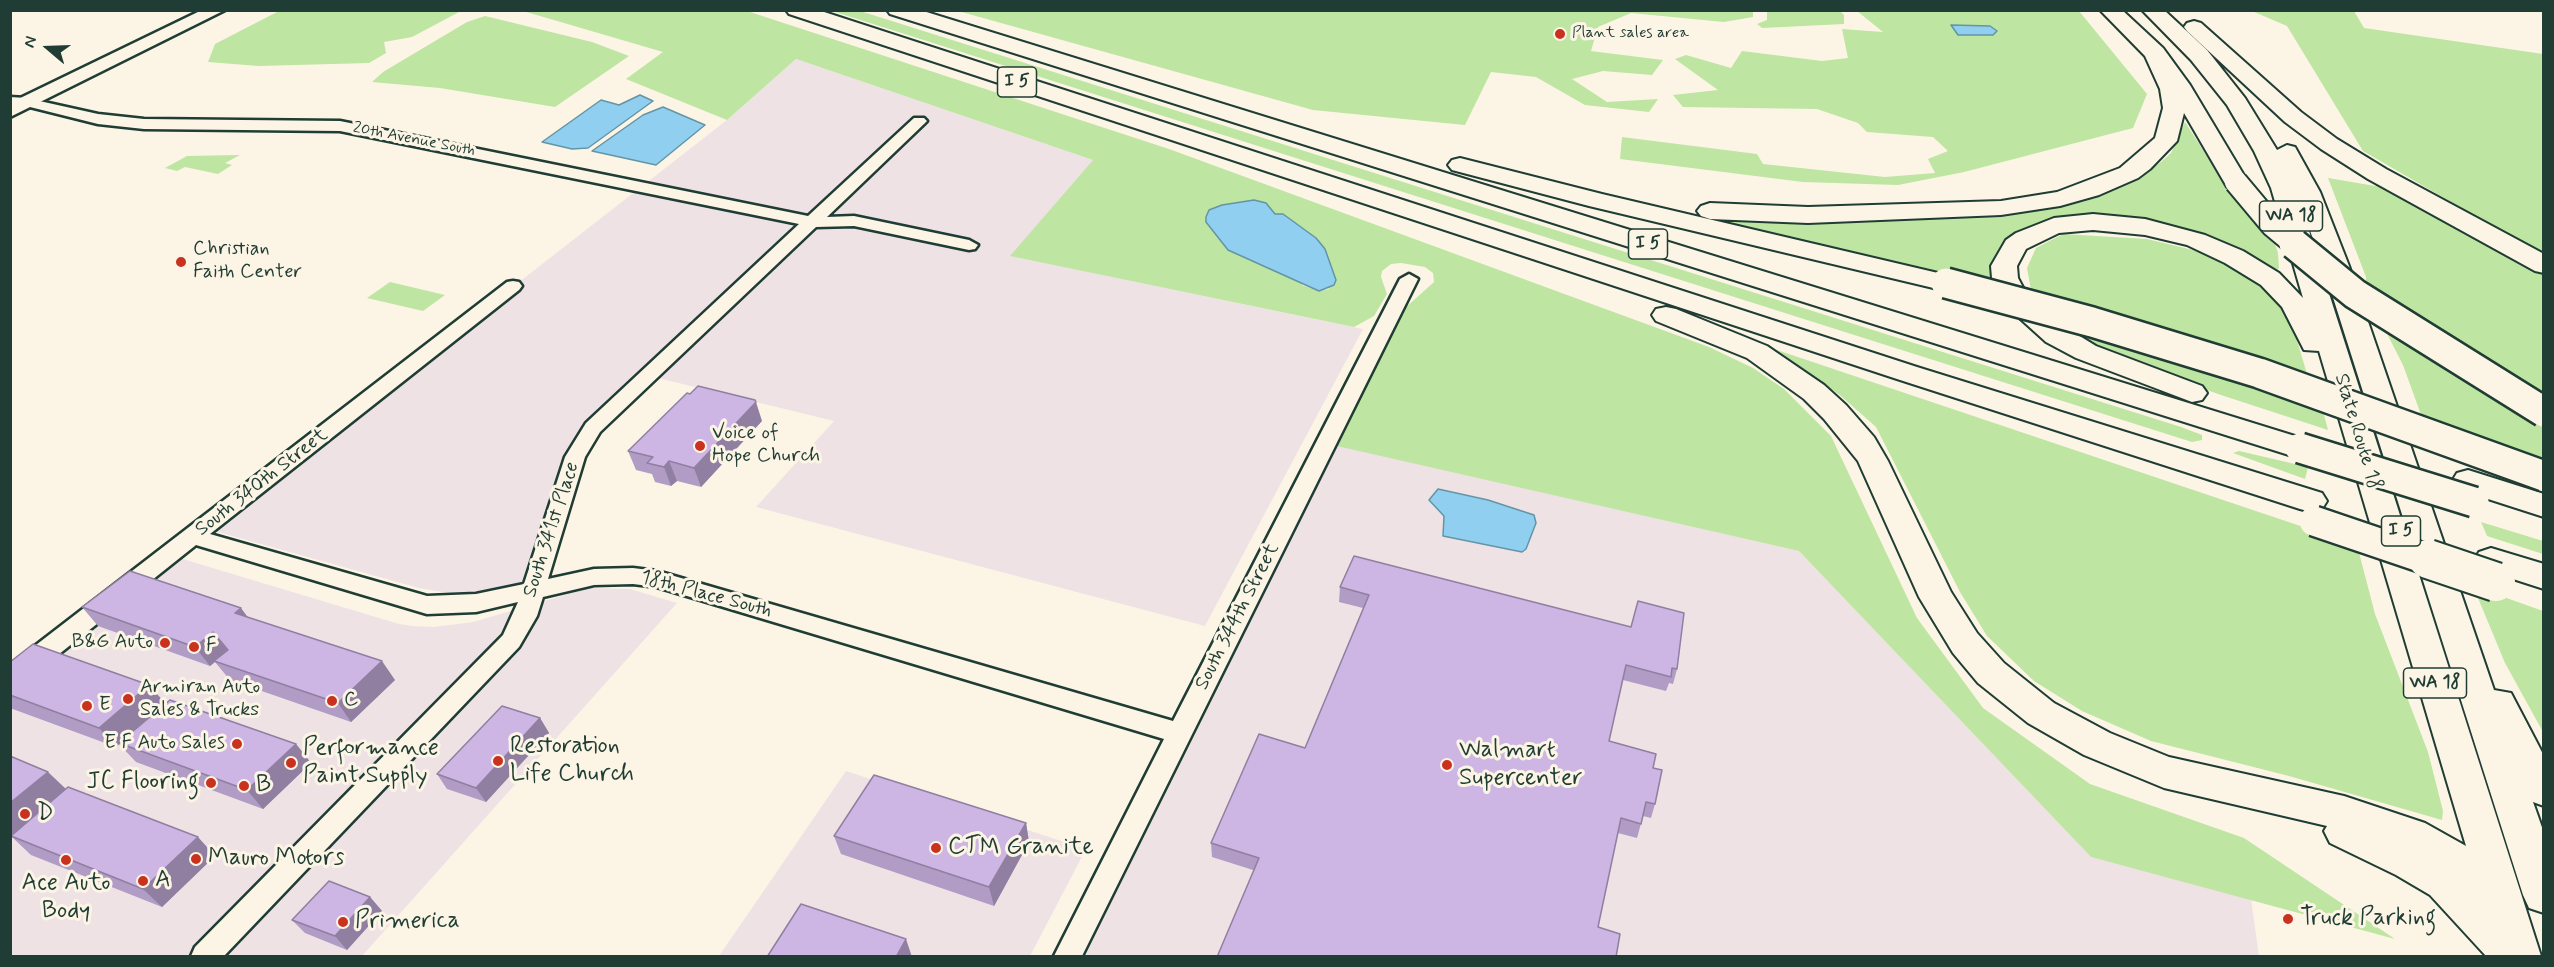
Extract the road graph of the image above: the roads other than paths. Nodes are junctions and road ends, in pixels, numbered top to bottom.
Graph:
1 (217, 10) edge
2 (796, 10) edge
3 (897, 10) edge
4 (2110, 10) edge
5 (2152, 10) edge
6 (2171, 10) edge
7 (2155, 53) junction
8 (1079, 67) junction
9 (16, 105) edge
10 (919, 121) dead end
11 (1238, 153) junction
12 (1510, 177) junction
13 (812, 222) junction
14 (969, 245) dead end
15 (2544, 265) edge
16 (1409, 279) dead end
17 (513, 286) dead end
18 (2544, 412) edge
19 (2298, 438) junction
20 (2364, 458) junction
21 (2544, 476) edge
22 (2471, 491) junction
23 (2544, 506) edge
24 (2544, 523) edge
25 (194, 537) junction
26 (2493, 571) junction
27 (2544, 577) edge
28 (2439, 584) junction
29 (533, 591) junction
30 (2544, 599) edge
31 (10, 679) edge
32 (1179, 733) junction
33 (2241, 789) junction
34 (2544, 790) edge
35 (2525, 902) edge
36 (205, 957) edge
37 (1068, 957) edge
38 (2512, 957) edge
39 (2520, 957) edge

1 - 9 main road
2 - 11 highway, I 5
3 - 8 highway, I 5
4 - 7 highway
5 - 20 highway, State Route 18 / WA 18
6 - 15 highway
6 - 28 highway, State Route 18 / WA 18
7 - 12 highway
7 - 18 highway, bridge
8 - 12 highway
8 - 19 highway, I 5
9 - 13 street, 20th Avenue South
10 - 13 street, South 341st Place
11 - 26 highway, I 5, bridge
11 - 33 highway
12 - 21 highway, bridge
13 - 14 street, 20th Avenue South
13 - 29 street, South 341st Place
16 - 32 street, South 344th Street
17 - 25 street, South 340th Street
19 - 20 highway
19 - 22 highway, I 5, bridge
20 - 35 highway, State Route 18 / WA 18
22 - 23 highway
22 - 24 highway, I 5
25 - 29 street, 18th Place South
25 - 31 street, South 340th Street
26 - 27 highway
26 - 30 highway
28 - 34 highway
28 - 35 highway, State Route 18 / WA 18
29 - 32 street, 18th Place South
29 - 36 street, South 341st Place
32 - 37 street, South 344th Street
33 - 35 highway
33 - 38 highway
35 - 39 highway, State Route 18 / WA 18

